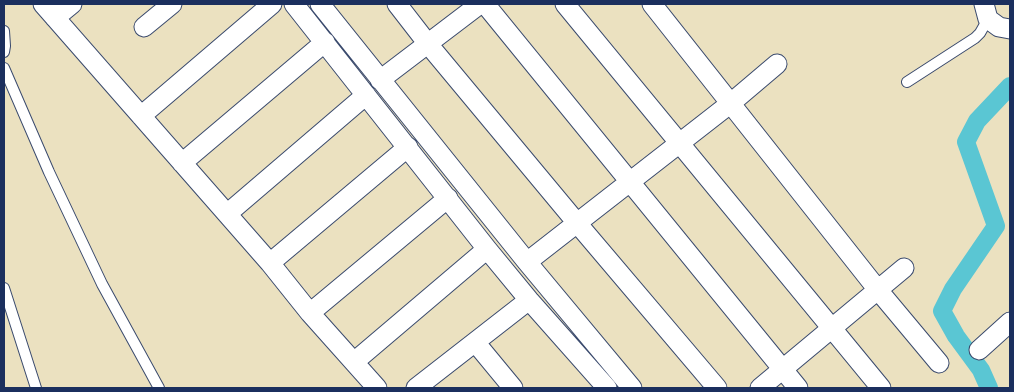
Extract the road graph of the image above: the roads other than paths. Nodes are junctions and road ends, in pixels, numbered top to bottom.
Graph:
1 (43, 4) edge
2 (72, 4) edge
3 (172, 4) edge
4 (272, 4) edge
5 (294, 4) edge
6 (320, 4) edge
7 (397, 4) edge
8 (480, 4) edge
9 (485, 4) edge
10 (565, 4) edge
11 (652, 4) edge
12 (986, 12) edge
13 (55, 18) junction
14 (144, 27) dead end
15 (1010, 28) edge
16 (4, 30) edge
17 (325, 42) junction
18 (428, 44) junction
19 (4, 52) edge
20 (777, 64) dead end
21 (4, 68) edge
22 (380, 80) junction
23 (907, 82) dead end
24 (366, 95) junction
25 (730, 103) junction
26 (141, 116) junction
27 (680, 143) junction
28 (408, 147) junction
29 (182, 163) junction
30 (630, 182) junction
31 (448, 198) junction
32 (227, 214) junction
33 (577, 223) junction
34 (487, 248) junction
35 (527, 262) junction
36 (270, 263) junction
37 (904, 268) dead end
38 (4, 288) edge
39 (878, 290) junction
40 (529, 300) junction
41 (310, 313) junction
42 (1010, 322) edge
43 (832, 329) junction
44 (475, 342) junction
45 (979, 350) dead end
46 (354, 362) junction
47 (939, 363) dead end
48 (783, 369) junction
49 (427, 385) edge
50 (36, 388) edge
51 (160, 388) edge
52 (378, 388) edge
53 (513, 388) edge
54 (607, 388) edge
55 (632, 388) edge
56 (717, 388) edge
57 (760, 388) edge
58 (798, 388) edge
59 (881, 388) edge

1 - 13 street
2 - 13 street
3 - 14 street
4 - 26 street
5 - 17 street
6 - 22 street
7 - 18 street
8 - 18 street
9 - 30 street
10 - 27 street
11 - 25 street
12 - 15 street
12 - 23 lane
13 - 26 street
16 - 19 lane
17 - 24 street
17 - 29 street
18 - 22 street
18 - 33 street
20 - 25 street
21 - 51 lane
22 - 35 street
24 - 28 street
24 - 32 street
25 - 27 street
25 - 39 street
26 - 29 street
27 - 30 street
27 - 43 street
28 - 31 street
28 - 36 street
29 - 32 street
30 - 33 street
30 - 48 street
31 - 34 street
31 - 41 street
32 - 36 street
33 - 35 street
33 - 56 street
34 - 40 street
34 - 46 street
35 - 55 street
36 - 41 street
37 - 39 street
38 - 50 lane
39 - 43 street
39 - 47 street
40 - 44 street
40 - 54 street
41 - 46 street
42 - 45 street
43 - 48 street
43 - 59 street
44 - 49 street
44 - 53 street
46 - 52 street
48 - 57 street
48 - 58 street

